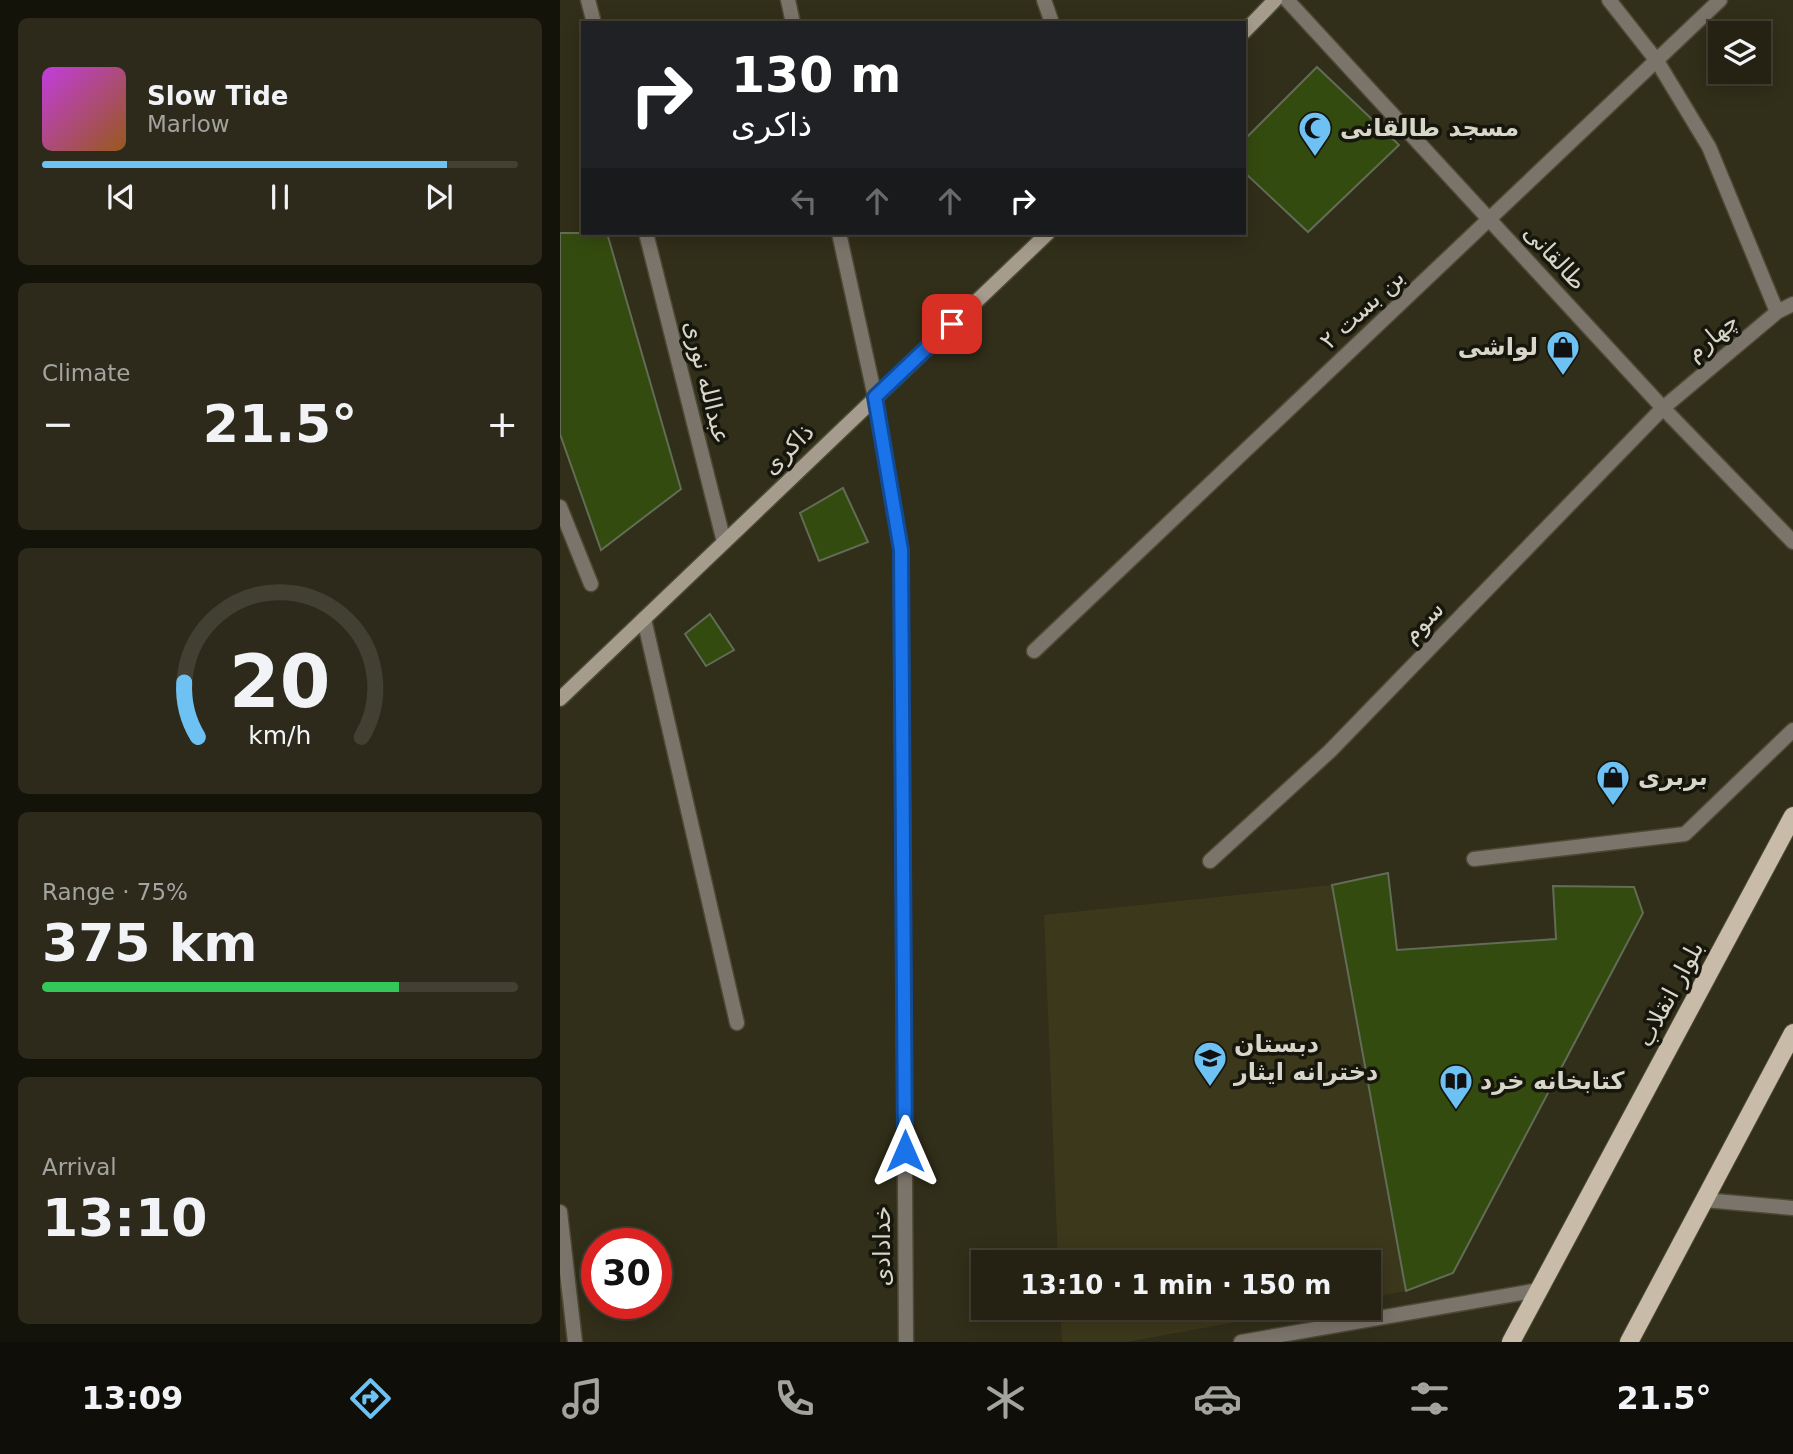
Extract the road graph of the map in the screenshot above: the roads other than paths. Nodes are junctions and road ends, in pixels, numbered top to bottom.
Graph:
1 (588, 0) edge
2 (788, 0) edge
3 (1044, 0) edge
4 (1275, 0) edge
5 (1287, 0) edge
6 (1609, 0) edge
7 (1720, 0) edge
8 (593, 21) edge
9 (793, 21) edge
10 (1051, 21) edge
11 (1246, 30) edge
12 (1657, 61) junction
13 (1489, 220) junction
14 (647, 235) edge
15 (839, 235) edge
16 (1046, 235) edge
17 (1793, 304) edge
18 (1777, 312) junction
19 (875, 397) junction
20 (1663, 408) junction
21 (560, 507) edge
22 (724, 542) junction
23 (1793, 542) edge
24 (591, 583) dead end
25 (644, 619) junction
26 (1034, 651) dead end
27 (560, 699) edge
28 (1793, 730) edge
29 (1793, 816) edge
30 (1474, 859) dead end
31 (1210, 861) dead end
32 (737, 1023) dead end
33 (1793, 1033) edge
34 (1704, 1200) junction
35 (1793, 1208) edge
36 (560, 1212) edge
37 (1539, 1290) junction
38 (575, 1342) edge
39 (906, 1342) edge
40 (1241, 1342) edge
41 (1511, 1342) edge
42 (1629, 1342) edge

1 - 8 street
2 - 9 street
3 - 10 street
4 - 11 main road
5 - 13 street, طالقانی
6 - 12 street
7 - 12 street, بن بست ۲
12 - 13 street, بن بست ۲
12 - 18 street
13 - 20 street, طالقانی
13 - 26 street, بن بست ۲
14 - 22 street, عبدالله نوری
15 - 19 street, خدادادی
16 - 19 main road, ذاکری
17 - 18 street, چهارم
18 - 20 street, چهارم
19 - 22 main road, ذاکری
19 - 39 street, خدادادی
20 - 23 street, طالقانی
20 - 31 street, سوم
21 - 24 street
22 - 25 main road, ذاکری
25 - 27 main road, ذاکری
25 - 32 street
28 - 30 street
29 - 37 main road, بلوار انقلاب
33 - 34 main road
34 - 35 street
34 - 42 main road
36 - 38 street
37 - 40 street
37 - 41 main road, بلوار انقلاب

